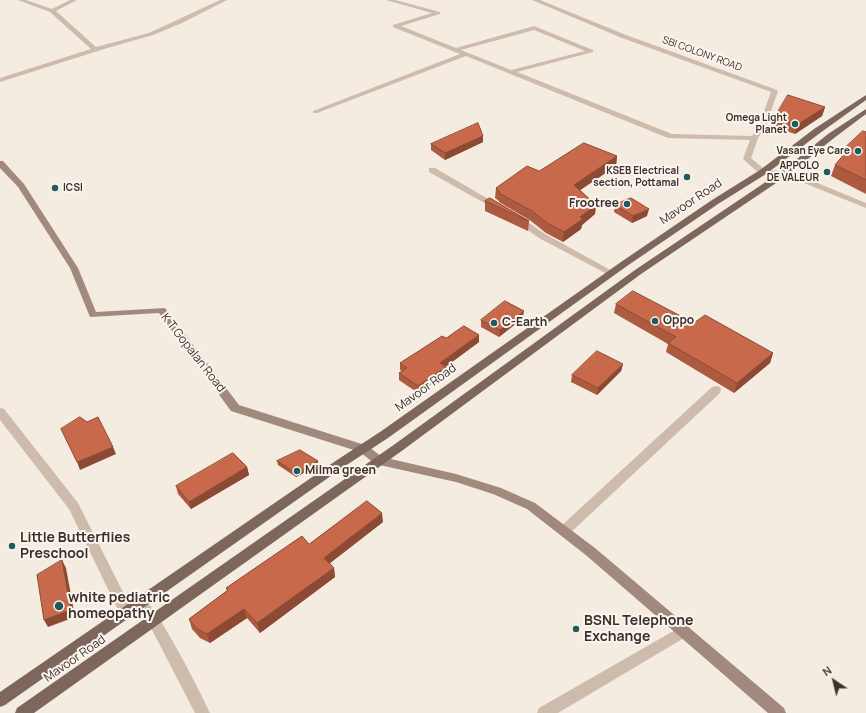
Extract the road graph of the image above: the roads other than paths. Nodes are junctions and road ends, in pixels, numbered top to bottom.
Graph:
1 (21, 0) edge
2 (74, 0) edge
3 (224, 0) edge
4 (389, 0) edge
5 (535, 0) edge
6 (52, 11) junction
7 (96, 50) junction
8 (456, 50) junction
9 (466, 54) junction
10 (511, 72) junction
11 (0, 80) edge
12 (866, 97) edge
13 (866, 111) edge
14 (315, 112) dead end
15 (754, 138) junction
16 (0, 163) edge
17 (432, 170) dead end
18 (763, 172) junction
19 (784, 173) junction
20 (866, 206) edge
21 (612, 273) junction
22 (716, 390) dead end
23 (0, 412) edge
24 (364, 449) junction
25 (380, 461) junction
26 (564, 531) junction
27 (140, 603) junction
28 (126, 612) junction
29 (154, 620) junction
30 (684, 631) junction
31 (0, 700) edge
32 (22, 713) edge
33 (203, 713) edge
34 (544, 713) edge
35 (779, 713) edge

1 - 6 street
2 - 6 street
3 - 7 street
4 - 8 street
5 - 15 street, SBI COLONY ROAD
6 - 7 street
7 - 11 street
8 - 9 street
8 - 10 street
9 - 10 street
9 - 14 street
10 - 15 street
12 - 18 main road, Mavoor Road
13 - 19 main road, Mavoor Road
15 - 18 street, SBI COLONY ROAD
16 - 24 street, K T Gopalan Road
17 - 21 street
18 - 19 street
18 - 21 main road, Mavoor Road
19 - 20 street
19 - 25 main road, Mavoor Road
21 - 24 main road, Mavoor Road
22 - 26 street
23 - 28 street
24 - 25 street
24 - 27 main road, Mavoor Road
25 - 26 street
25 - 29 main road, Mavoor Road
26 - 30 street
27 - 28 main road, Mavoor Road
27 - 29 street
28 - 31 main road, Mavoor Road
29 - 32 main road, Mavoor Road
29 - 33 street
30 - 34 street
30 - 35 street

